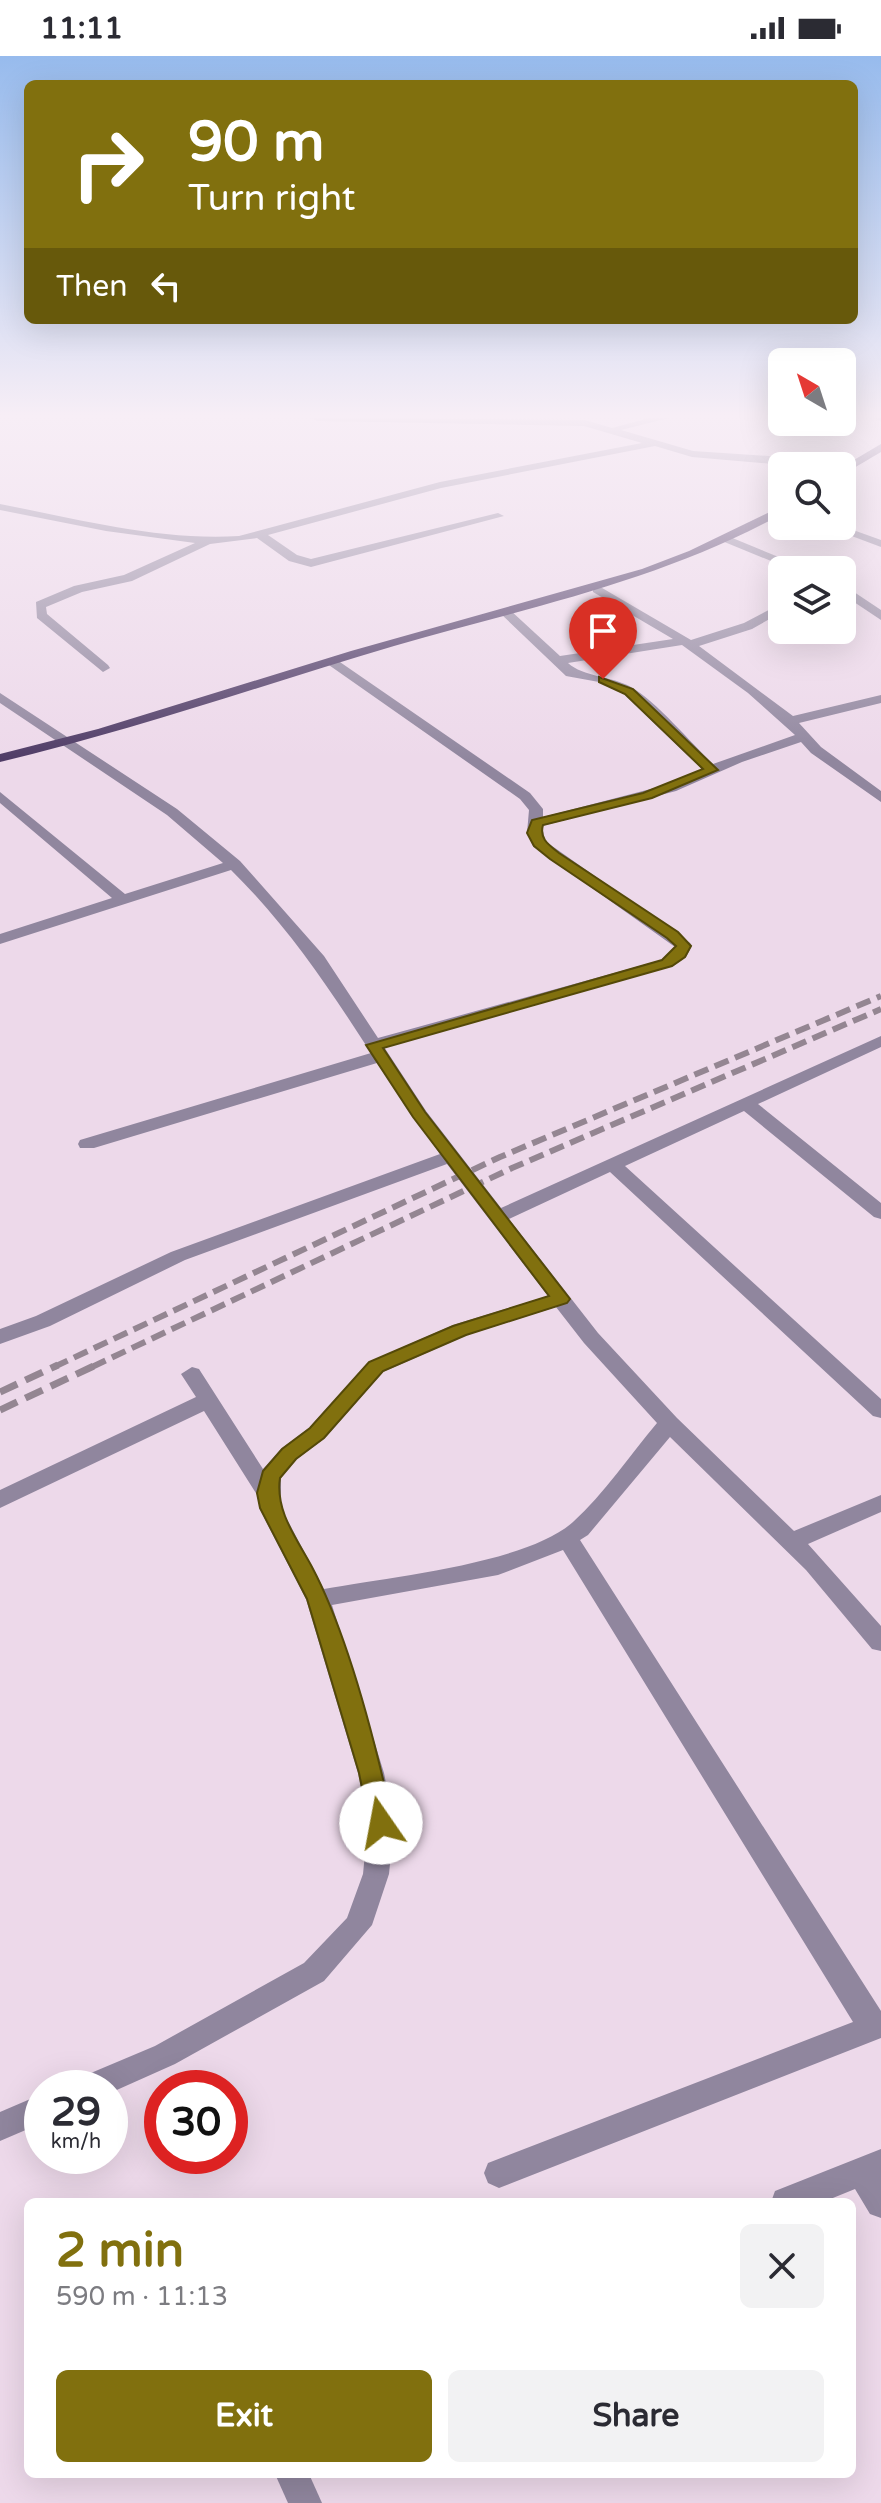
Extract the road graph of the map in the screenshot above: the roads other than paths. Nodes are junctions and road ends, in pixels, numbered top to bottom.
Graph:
1 (140, 532) edge
2 (266, 532) edge
3 (434, 532) edge
4 (739, 532) edge
5 (259, 534) junction
6 (856, 535) edge
7 (726, 539) junction
8 (208, 541) junction
9 (881, 544) edge
10 (769, 556) edge
11 (597, 589) junction
12 (856, 598) edge
13 (506, 613) junction
14 (768, 615) edge
15 (881, 616) edge
16 (686, 643) junction
17 (555, 661) junction
18 (332, 663) junction
19 (103, 668) dead end
20 (0, 697) edge
21 (881, 699) edge
22 (790, 721) junction
23 (803, 737) junction
24 (67, 743) junction
25 (0, 758) edge
26 (711, 770) junction
27 (0, 796) edge
28 (881, 798) edge
29 (537, 823) junction
30 (235, 864) junction
31 (123, 900) junction
32 (0, 939) edge
33 (881, 1041) edge
34 (377, 1051) junction
35 (746, 1103) junction
36 (87, 1144) dead end
37 (451, 1156) junction
38 (612, 1164) junction
39 (881, 1213) edge
40 (497, 1217) junction
41 (560, 1299) junction
42 (0, 1337) edge
43 (192, 1374) dead end
44 (208, 1400) junction
45 (881, 1411) edge
46 (669, 1423) junction
47 (267, 1493) junction
48 (0, 1500) edge
49 (881, 1503) edge
50 (567, 1537) junction
51 (791, 1542) junction
52 (318, 1599) junction
53 (881, 1642) edge
54 (877, 2026) edge
55 (128, 2071) edge
56 (24, 2116) edge
57 (0, 2127) edge
58 (871, 2168) edge
59 (499, 2173) dead end
60 (796, 2198) edge
61 (881, 2203) edge
62 (294, 2478) edge
63 (305, 2503) edge

1 - 8 street
2 - 5 street
3 - 5 street
4 - 7 main road
5 - 8 street
6 - 9 street
7 - 10 street
7 - 11 main road
8 - 19 street
11 - 13 main road
11 - 16 street
12 - 15 street
13 - 17 street
13 - 18 main road
14 - 16 street
16 - 17 street
16 - 22 street
17 - 26 street
18 - 24 main road
18 - 29 street
20 - 24 street
21 - 22 street
22 - 23 street
23 - 26 street
23 - 28 street
24 - 25 main road
24 - 30 street
26 - 29 street
27 - 31 street
29 - 34 street
30 - 31 street
30 - 34 street
31 - 32 street
33 - 35 street
34 - 36 street
34 - 37 street
35 - 38 street
35 - 39 street
37 - 40 street
37 - 42 street
38 - 40 street
38 - 45 street
40 - 41 street
41 - 46 street
41 - 47 street
43 - 44 street
44 - 47 street
44 - 48 street
46 - 50 street
46 - 51 street
47 - 52 street
49 - 51 street
50 - 52 street
50 - 54 street
51 - 53 street
52 - 55 street
54 - 59 street
56 - 57 street
58 - 60 street
58 - 61 street
62 - 63 street

